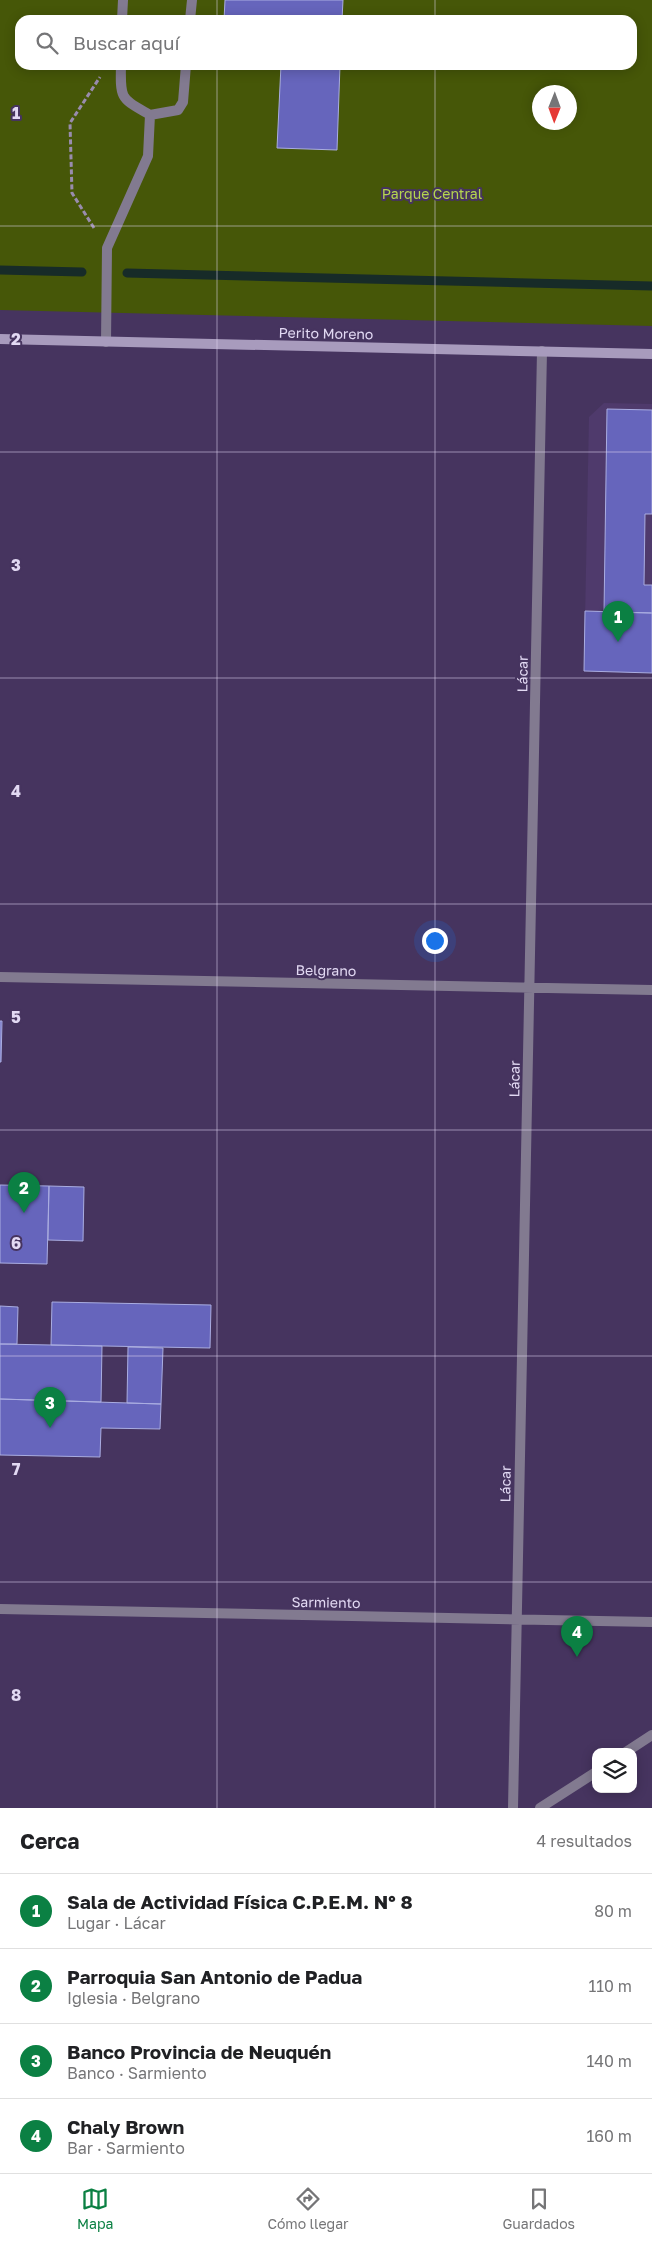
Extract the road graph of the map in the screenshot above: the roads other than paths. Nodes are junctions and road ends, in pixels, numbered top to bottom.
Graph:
1 (123, 0) edge
2 (192, 0) edge
3 (122, 15) edge
4 (190, 15) edge
5 (121, 70) edge
6 (186, 70) edge
7 (150, 115) junction
8 (0, 339) edge
9 (106, 342) junction
10 (542, 351) junction
11 (652, 354) edge
12 (0, 977) edge
13 (529, 987) junction
14 (652, 990) edge
15 (0, 1609) edge
16 (516, 1619) junction
17 (652, 1622) edge
18 (652, 1735) edge
19 (632, 1748) edge
20 (592, 1775) edge
21 (513, 1808) edge
22 (540, 1808) edge

1 - 3 street
2 - 4 street
5 - 7 street
6 - 7 street
7 - 9 street
8 - 9 main road, Perito Moreno
9 - 10 main road, Perito Moreno
10 - 11 main road, Perito Moreno
10 - 13 street, Lácar
12 - 13 street, Belgrano
13 - 14 street, Belgrano
13 - 16 street, Lácar
15 - 16 street, Sarmiento
16 - 17 street, Sarmiento
16 - 21 street, Lácar
18 - 19 street
20 - 22 street

